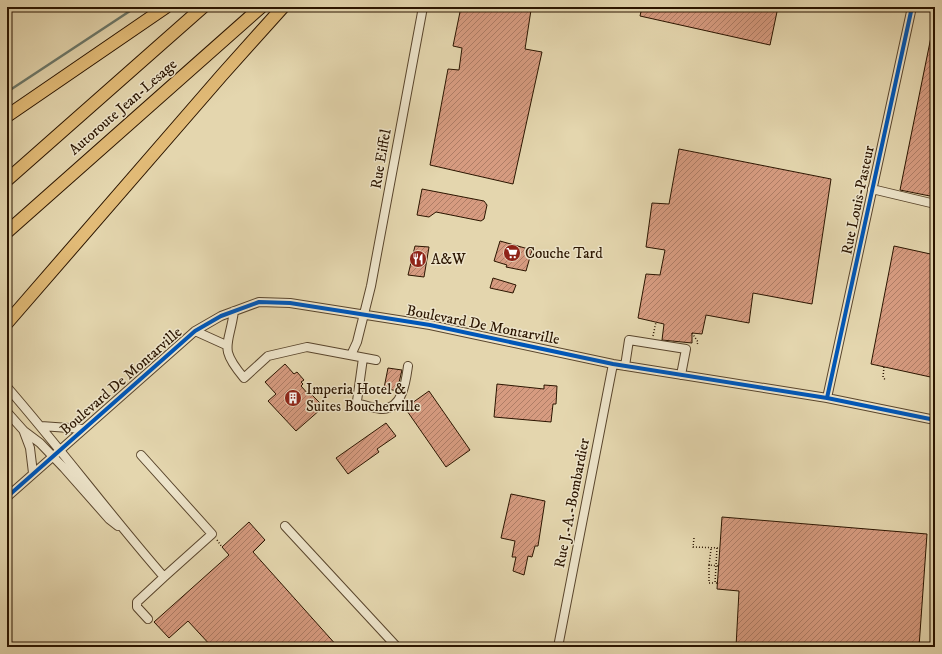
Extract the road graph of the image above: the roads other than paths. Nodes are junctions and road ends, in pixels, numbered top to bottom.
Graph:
1 (166, 7) edge
2 (203, 7) edge
3 (261, 7) edge
4 (283, 7) edge
5 (423, 7) edge
6 (912, 7) edge
7 (7, 116) edge
8 (7, 180) edge
9 (872, 189) junction
10 (935, 204) edge
11 (7, 232) edge
12 (234, 311) junction
13 (363, 314) junction
14 (7, 323) edge
15 (195, 331) junction
16 (226, 345) junction
17 (351, 355) junction
18 (364, 358) junction
19 (376, 360) dead end
20 (613, 364) junction
21 (408, 366) dead end
22 (625, 366) junction
23 (681, 375) junction
24 (7, 387) edge
25 (827, 398) junction
26 (7, 412) edge
27 (935, 420) edge
28 (41, 426) junction
29 (83, 429) junction
30 (24, 431) junction
31 (60, 449) junction
32 (141, 455) dead end
33 (52, 456) junction
34 (33, 474) junction
35 (7, 497) edge
36 (285, 526) dead end
37 (121, 528) junction
38 (164, 577) junction
39 (148, 619) dead end
40 (397, 647) edge
41 (558, 647) edge

1 - 7 highway
2 - 8 highway, Autoroute Jean-Lesage
3 - 11 highway, Autoroute Jean-Lesage
4 - 14 highway
5 - 13 street, Rue Eiffel
6 - 9 street, Rue Louis-Pasteur
9 - 10 street
9 - 25 street, Rue Louis-Pasteur
12 - 13 street, Boulevard De Montarville
12 - 15 street, Boulevard De Montarville
12 - 16 street
13 - 17 street, Rue Eiffel
13 - 20 street, Boulevard De Montarville
15 - 16 street
15 - 29 street, Boulevard De Montarville
16 - 17 street
17 - 18 street
18 - 19 street
18 - 21 street
20 - 22 street, Boulevard De Montarville
20 - 41 street, Rue J.-A.-Bombardier
22 - 23 street, Boulevard De Montarville
22 - 23 street
23 - 25 street, Boulevard De Montarville
24 - 28 street, Boulevard De Montarville
25 - 27 street, Boulevard De Montarville
26 - 30 street
28 - 29 street
28 - 31 street, Boulevard De Montarville
29 - 31 street, Boulevard De Montarville
30 - 33 street
30 - 34 street
31 - 33 street, Boulevard De Montarville
31 - 37 street
32 - 38 street
33 - 34 street, Boulevard De Montarville
33 - 37 street
34 - 35 street, Boulevard De Montarville
36 - 40 street
37 - 38 street
38 - 39 street

